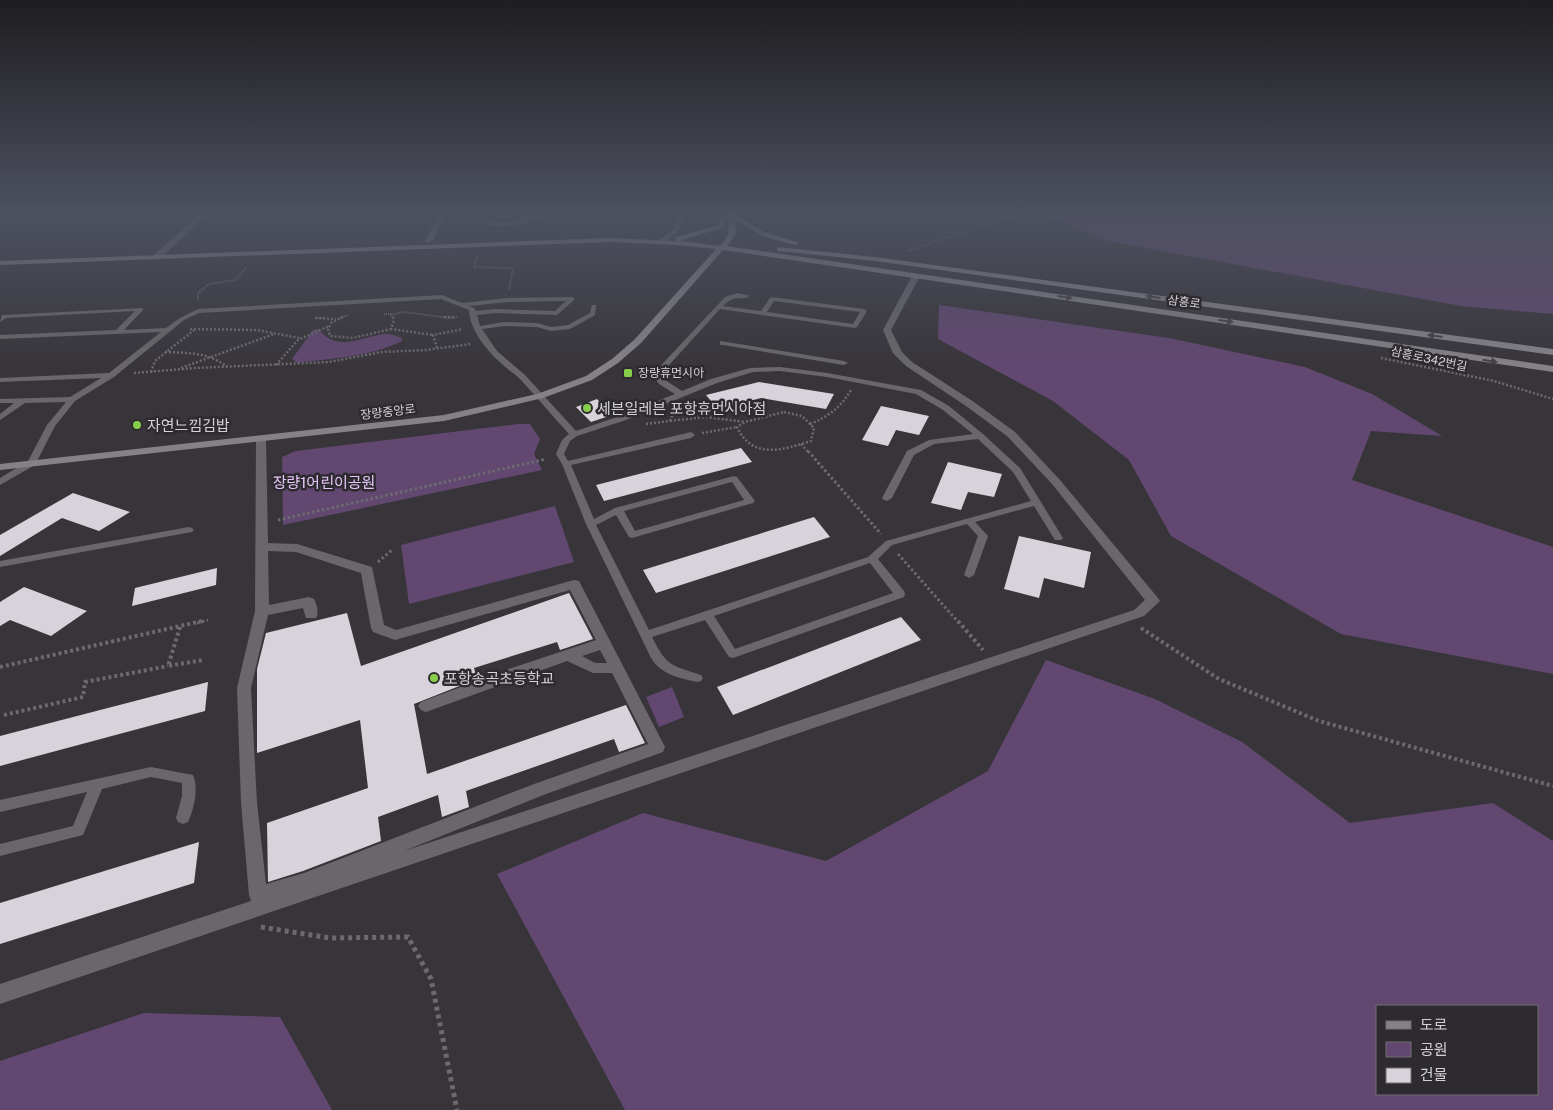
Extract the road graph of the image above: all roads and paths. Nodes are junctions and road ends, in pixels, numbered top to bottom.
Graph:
1 (475, 264) edge
2 (708, 264) edge
3 (826, 264) edge
4 (910, 264) edge
5 (247, 267) dead end
6 (916, 276) junction
7 (747, 296) dead end
8 (508, 300) junction
9 (460, 304) junction
10 (594, 306) dead end
11 (718, 307) junction
12 (198, 311) junction
13 (377, 313) dead end
14 (763, 313) junction
15 (356, 314) dead end
16 (472, 314) junction
17 (391, 315) junction
18 (0, 320) edge
19 (330, 326) junction
20 (391, 328) junction
21 (478, 328) junction
22 (195, 329) junction
23 (167, 330) junction
24 (118, 332) junction
25 (276, 333) junction
26 (433, 335) junction
27 (0, 337) edge
28 (300, 338) junction
29 (486, 342) junction
30 (723, 343) dead end
31 (437, 348) junction
32 (165, 352) junction
33 (1553, 352) edge
34 (791, 354) junction
35 (210, 358) junction
36 (1379, 358) dead end
37 (844, 362) dead end
38 (276, 365) junction
39 (227, 367) junction
40 (780, 369) junction
41 (1553, 369) edge
42 (176, 370) junction
43 (151, 372) junction
44 (111, 376) junction
45 (0, 380) edge
46 (855, 381) junction
47 (681, 394) junction
48 (540, 396) junction
49 (72, 399) junction
50 (1553, 399) edge
51 (24, 400) junction
52 (0, 401) edge
53 (0, 418) edge
54 (670, 421) dead end
55 (746, 422) junction
56 (810, 424) junction
57 (737, 427) junction
58 (574, 434) junction
59 (691, 435) joint
60 (980, 436) junction
61 (262, 440) junction
62 (801, 444) junction
63 (546, 459) dead end
64 (32, 463) junction
65 (566, 464) junction
66 (0, 467) edge
67 (0, 482) edge
68 (887, 498) dead end
69 (1037, 502) junction
70 (618, 510) junction
71 (278, 520) dead end
72 (968, 520) junction
73 (591, 524) junction
74 (189, 530) dead end
75 (1058, 538) dead end
76 (889, 543) junction
77 (262, 547) junction
78 (393, 550) dead end
79 (872, 559) junction
80 (0, 564) edge
81 (367, 570) junction
82 (969, 575) dead end
83 (262, 611) junction
84 (311, 615) dead end
85 (708, 616) junction
86 (1126, 618) junction
87 (208, 620) dead end
88 (180, 626) junction
89 (647, 635) junction
90 (604, 643) junction
91 (568, 655) junction
92 (203, 660) dead end
93 (994, 662) junction
94 (168, 666) junction
95 (0, 667) edge
96 (617, 668) junction
97 (697, 678) dead end
98 (426, 706) dead end
99 (4, 715) dead end
100 (97, 784) junction
101 (1553, 786) edge
102 (0, 806) edge
103 (183, 818) dead end
104 (0, 850) edge
105 (258, 926) dead end
106 (0, 994) edge
107 (457, 1110) edge

1 - 8 path
2 - 48 main road, 장량중앙로
3 - 6 main road, 삼흥로
33 -> 4 main road, 삼흥로
5 - 12 path
6 -> 41 main road, 삼흥로
6 - 86 street
7 - 11 lane
8 - 9 lane
8 - 16 lane
9 - 12 lane
9 - 16 lane
10 - 21 lane
11 - 14 lane
11 - 47 lane
12 - 23 lane
13 - 17 path
14 - 14 lane
15 - 19 path
16 - 17 path
16 - 21 lane
17 - 20 path
18 - 24 lane
19 - 20 path
19 - 28 path
20 - 26 path
21 - 26 path
21 - 29 lane
22 - 23 path
22 - 25 path
22 - 32 path
23 - 24 lane
23 - 44 lane
24 - 27 lane
25 - 28 path
25 - 35 path
26 - 31 path
28 - 38 path
29 - 31 path
29 - 48 lane
30 - 34 lane
31 - 38 path
32 - 35 path
32 - 43 path
34 - 37 lane
34 - 40 lane
35 - 39 path
35 - 42 path
36 - 50 path, 삼흥로342번길
38 - 39 path
39 - 42 path
40 - 46 lane
40 - 47 lane
42 - 43 path
43 - 44 path
44 - 45 lane
44 - 49 lane
46 - 56 path
46 - 60 lane
47 - 58 lane
48 - 58 lane
48 - 61 main road, 장량중앙로
49 - 51 lane
49 - 64 lane
51 - 52 lane
51 - 53 lane
54 - 55 path
55 - 56 path
55 - 57 path
56 - 62 path
57 - 59 path
57 - 62 path
58 - 65 lane
59 - 65 lane
60 - 68 lane
60 - 69 lane
61 - 64 main road, 장량중앙로
61 - 77 street
62 - 76 path
63 - 71 path
64 - 66 main road, 장량중앙로
64 - 67 lane
65 - 73 lane
69 - 72 lane
69 - 75 lane
70 - 70 lane
70 - 73 lane
72 - 76 lane
72 - 82 lane
73 - 89 lane
74 - 80 lane
76 - 79 lane
76 - 93 path
77 - 81 street
77 - 83 street
78 - 81 path
79 - 85 lane
79 - 85 lane
81 - 90 street
83 - 84 street
83 - 96 street
85 - 89 lane
86 - 93 street
86 - 101 path
87 - 88 path
88 - 94 path
88 - 95 path
89 - 97 lane
90 - 91 street
90 - 96 street
91 - 96 street
91 - 98 street
92 - 94 path
93 - 106 street
94 - 99 path
100 - 102 lane
100 - 103 lane
100 - 104 lane
105 - 107 path

